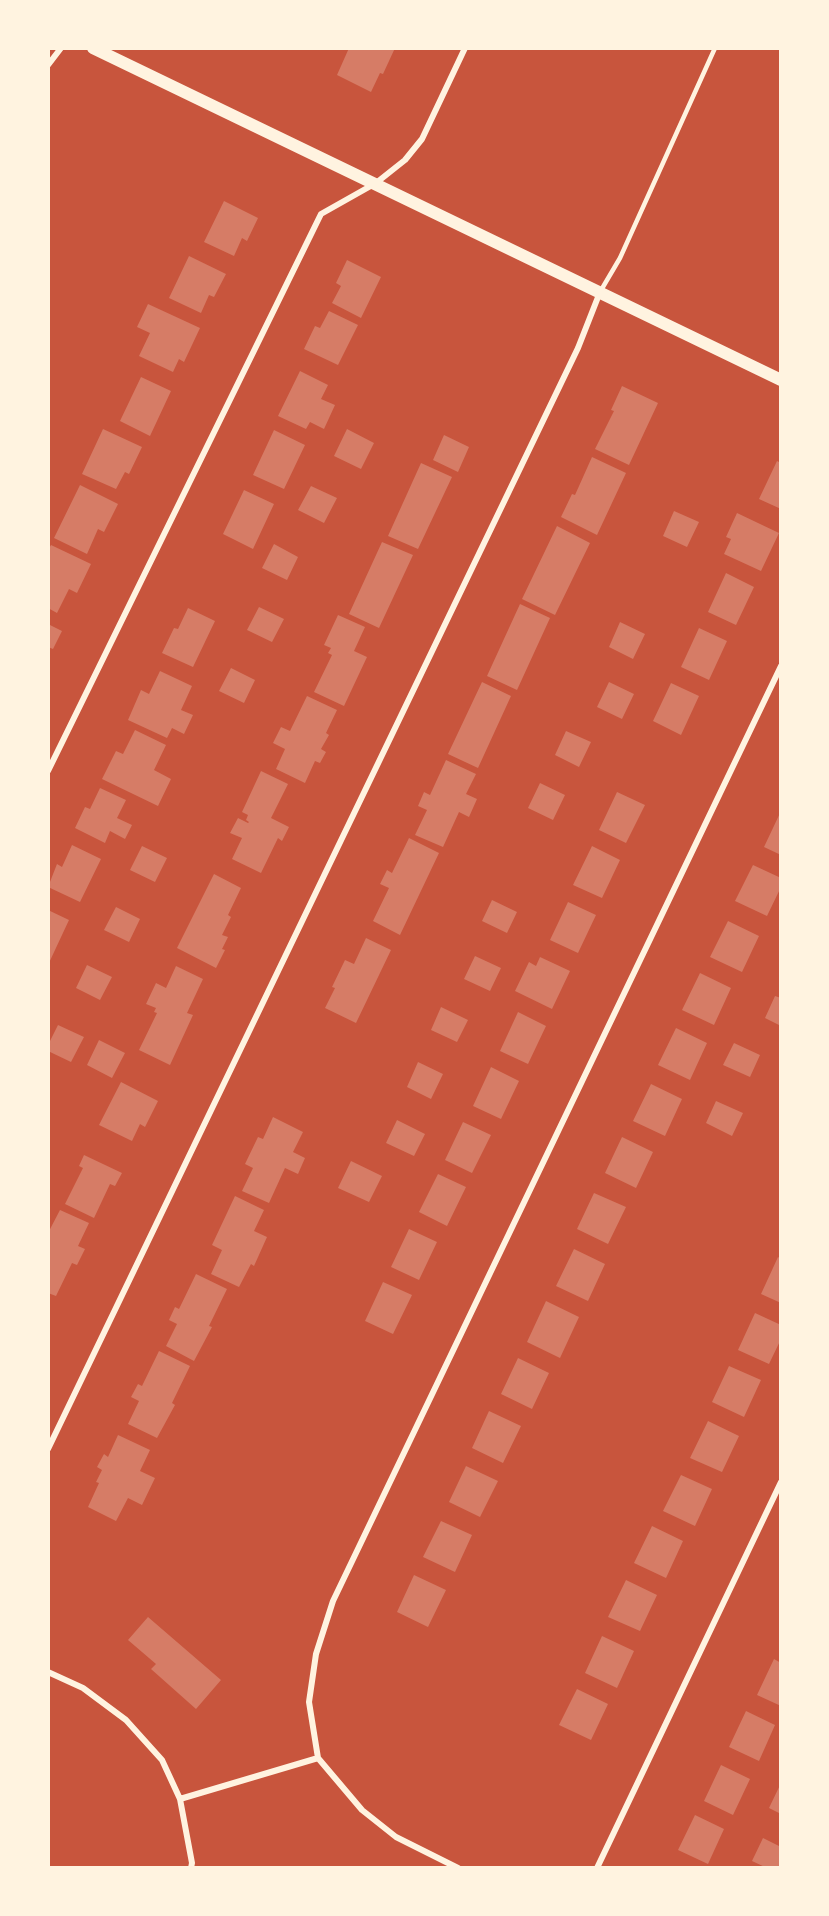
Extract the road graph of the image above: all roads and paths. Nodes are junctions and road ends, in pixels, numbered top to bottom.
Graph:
1 (61, 48) edge
2 (93, 48) edge
3 (465, 48) edge
4 (715, 48) edge
5 (48, 65) edge
6 (376, 183) junction
7 (600, 292) junction
8 (781, 380) edge
9 (781, 666) edge
10 (48, 771) edge
11 (48, 1449) edge
12 (781, 1482) edge
13 (48, 1672) edge
14 (318, 1758) junction
15 (180, 1799) junction
16 (191, 1868) edge
17 (458, 1868) edge
18 (597, 1868) edge

1 - 5 street
2 - 6 main road
3 - 6 street
4 - 7 lane
6 - 7 main road
6 - 10 street
7 - 8 main road
7 - 11 street
9 - 14 street
12 - 18 street
13 - 15 street
14 - 15 street
14 - 17 street
15 - 16 street

